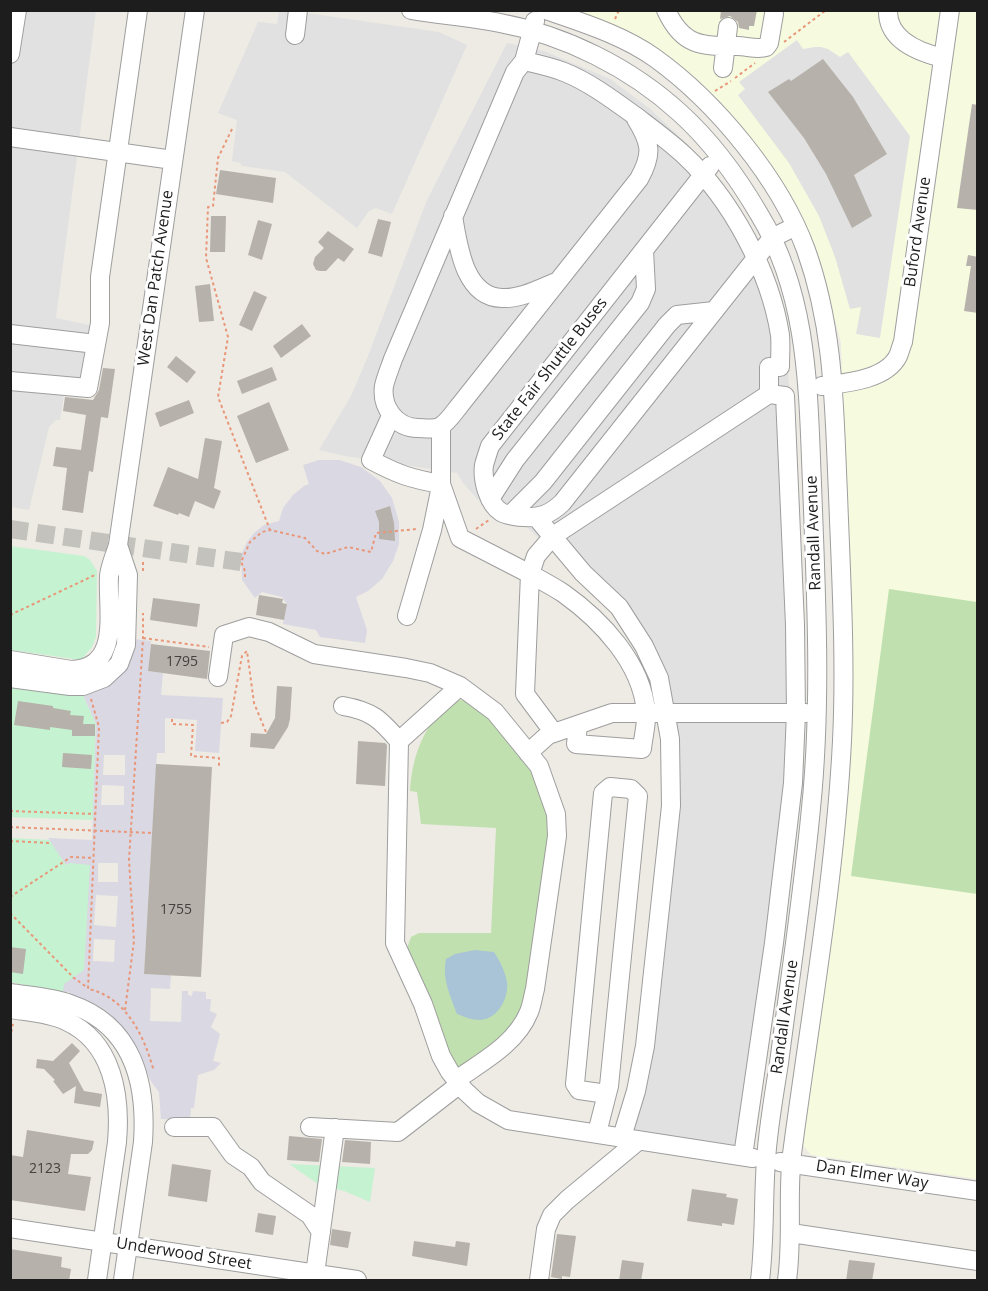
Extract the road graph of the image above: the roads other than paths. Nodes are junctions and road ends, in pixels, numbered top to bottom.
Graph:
1 (16, 10) edge
2 (138, 10) edge
3 (195, 10) edge
4 (298, 10) edge
5 (411, 10) edge
6 (538, 10) edge
7 (546, 10) edge
8 (666, 10) edge
9 (888, 10) edge
10 (950, 10) edge
11 (774, 14) dead end
12 (728, 27) dead end
13 (533, 31) junction
14 (295, 35) dead end
15 (626, 42) junction
16 (726, 46) junction
17 (10, 54) edge
18 (943, 57) junction
19 (524, 61) junction
20 (613, 65) junction
21 (723, 68) dead end
22 (632, 114) junction
23 (10, 137) edge
24 (118, 152) junction
25 (718, 155) junction
26 (173, 160) junction
27 (703, 175) junction
28 (453, 216) junction
29 (794, 227) junction
30 (772, 238) junction
31 (644, 250) junction
32 (756, 259) junction
33 (559, 280) junction
34 (714, 311) junction
35 (10, 334) edge
36 (96, 344) junction
37 (806, 366) junction
38 (780, 367) junction
39 (10, 381) edge
40 (833, 384) junction
41 (808, 390) junction
42 (777, 395) junction
43 (391, 416) junction
44 (441, 426) junction
45 (441, 484) junction
46 (500, 508) junction
47 (537, 518) junction
48 (553, 536) junction
49 (530, 574) junction
50 (407, 616) dead end
51 (10, 660) edge
52 (106, 664) junction
53 (218, 676) dead end
54 (10, 678) edge
55 (460, 686) junction
56 (343, 706) dead end
57 (843, 707) junction
58 (818, 708) junction
59 (646, 713) junction
60 (666, 713) junction
61 (796, 713) junction
62 (578, 725) junction
63 (554, 733) junction
64 (399, 741) junction
65 (528, 753) junction
66 (10, 993) edge
67 (12, 1015) edge
68 (112, 1077) junction
69 (141, 1081) junction
70 (458, 1082) junction
71 (607, 1094) junction
72 (174, 1127) dead end
73 (310, 1127) dead end
74 (336, 1128) junction
75 (597, 1133) junction
76 (630, 1139) junction
77 (743, 1156) junction
78 (766, 1160) junction
79 (791, 1163) junction
80 (978, 1191) edge
81 (10, 1228) edge
82 (321, 1232) junction
83 (791, 1233) junction
84 (103, 1242) junction
85 (128, 1245) junction
86 (978, 1261) edge
87 (315, 1274) junction
88 (97, 1281) edge
89 (123, 1281) edge
90 (357, 1281) edge
91 (539, 1281) edge
92 (760, 1281) edge
93 (787, 1281) edge

1 - 17 street
2 - 24 street
3 - 26 street, West Dan Patch Avenue
4 - 14 street
5 - 13 street, Randall Avenue
6 - 13 street
7 - 15 street, Randall Avenue
8 - 16 street
9 - 18 street
10 - 18 street, Buford Avenue
11 - 16 street
12 - 16 street
13 - 19 street
13 - 20 street, Randall Avenue
15 - 20 street
15 - 29 street, Randall Avenue
16 - 21 street
18 - 40 street, Buford Avenue
19 - 22 street
19 - 28 street
20 - 25 street, Randall Avenue
22 - 27 street
22 - 33 street
23 - 24 street
24 - 26 street
24 - 36 street
25 - 27 street, State Fair Shuttle Buses
25 - 30 street, Randall Avenue
26 - 52 street, West Dan Patch Avenue
27 - 31 street, State Fair Shuttle Buses
27 - 32 street
28 - 33 street
28 - 43 street
29 - 30 street
29 - 40 street, Randall Avenue
30 - 32 street
30 - 37 street, Randall Avenue
31 - 46 street, State Fair Shuttle Buses
31 - 46 street, State Fair Shuttle Buses
32 - 34 street
32 - 38 street
33 - 44 street
34 - 46 street
34 - 47 street
35 - 36 street
36 - 39 street
37 - 38 street
37 - 41 street, Randall Avenue
38 - 42 street
40 - 41 street, Buford Avenue
40 - 57 street, Randall Avenue
41 - 42 street, Buford Avenue
41 - 58 street, Randall Avenue
42 - 48 street
42 - 61 street
43 - 44 street
43 - 45 street
44 - 45 street
45 - 49 street
45 - 50 street
46 - 47 street
47 - 48 street
48 - 49 street
48 - 60 street
49 - 59 street
49 - 63 street
51 - 52 street
52 - 54 street
53 - 55 street
55 - 64 street
55 - 65 street
56 - 64 street
57 - 58 street
57 - 79 street, Randall Avenue
58 - 61 street
58 - 78 street, Randall Avenue
59 - 60 street
59 - 62 street
59 - 62 street
60 - 61 street
60 - 76 street
61 - 77 street
62 - 63 street
63 - 65 street
64 - 70 street, Dan Elmer Way
65 - 70 street
66 - 69 street
67 - 68 street
68 - 69 street
68 - 84 street
69 - 85 street
70 - 74 street
70 - 75 street, Dan Elmer Way
71 - 71 street
71 - 75 street
72 - 82 street
73 - 74 street
74 - 82 street
75 - 76 street, Dan Elmer Way
76 - 77 street, Dan Elmer Way
76 - 91 street
77 - 78 street, Dan Elmer Way
78 - 79 street, Dan Elmer Way
78 - 92 street, Randall Avenue
79 - 80 street, Dan Elmer Way
79 - 83 street, Randall Avenue
81 - 84 street, Underwood Street
82 - 87 street
83 - 86 street
83 - 93 street, Randall Avenue
84 - 85 street, Underwood Street
84 - 88 street
85 - 87 street, Underwood Street
85 - 89 street
87 - 90 street, Underwood Street

